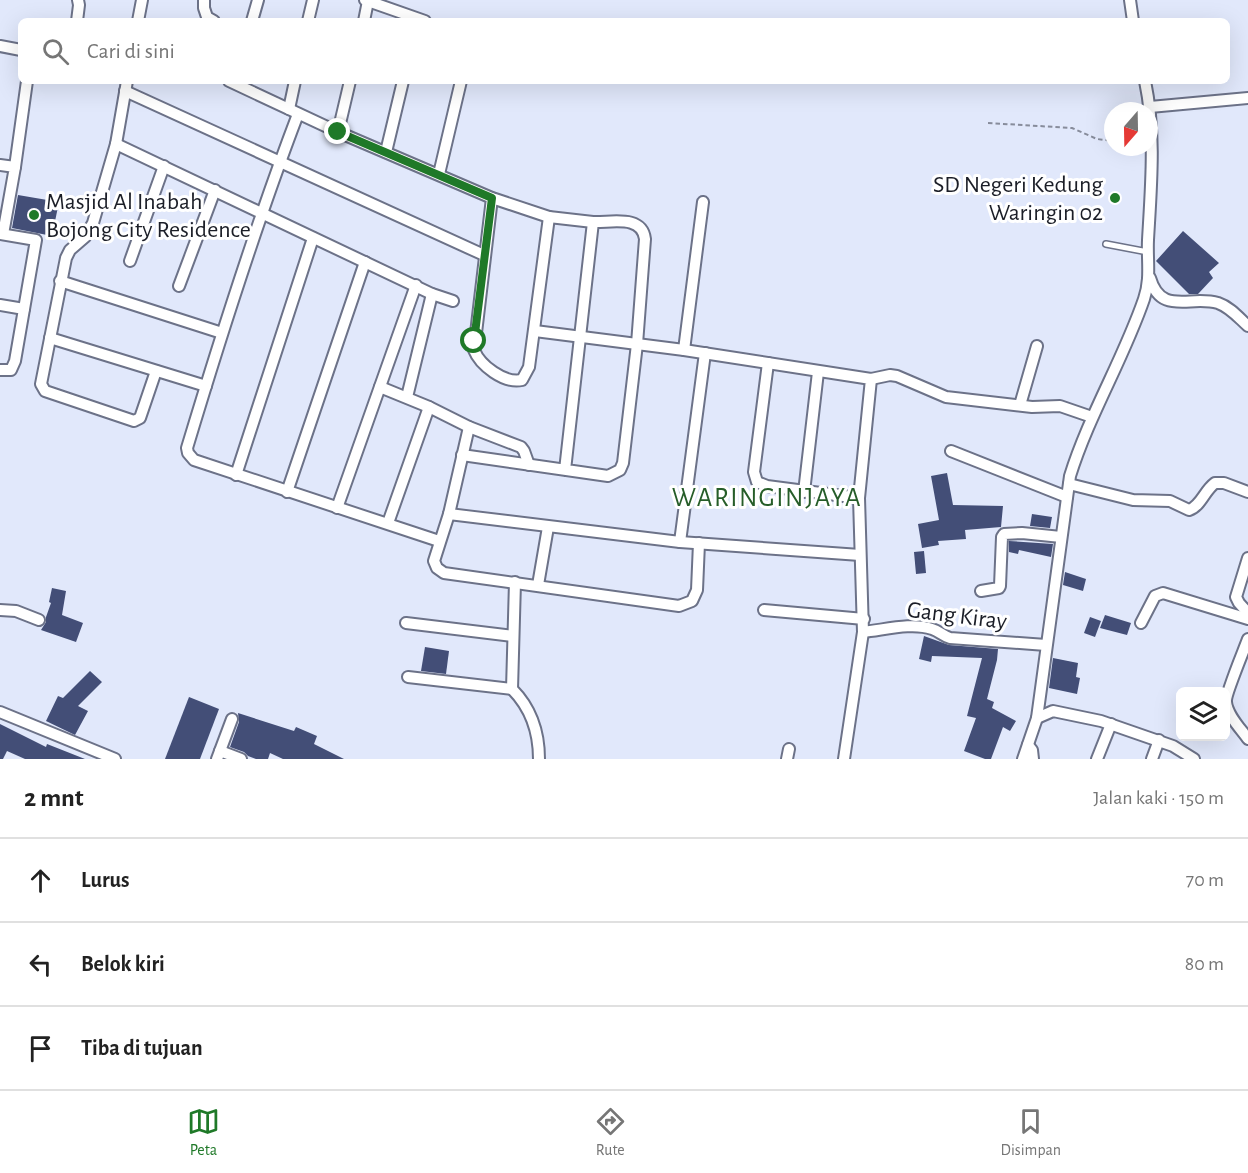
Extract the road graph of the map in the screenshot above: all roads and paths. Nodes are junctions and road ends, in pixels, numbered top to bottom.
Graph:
1 (78, 0) edge
2 (142, 0) edge
3 (204, 0) edge
4 (258, 0) edge
5 (313, 0) edge
6 (1130, 0) edge
7 (366, 1) edge
8 (77, 18) edge
9 (139, 18) edge
10 (209, 18) edge
11 (253, 18) edge
12 (309, 18) edge
13 (364, 18) edge
14 (415, 18) edge
15 (1133, 18) edge
16 (0, 46) edge
17 (18, 49) edge
18 (27, 84) edge
19 (239, 84) edge
20 (295, 84) edge
21 (349, 84) edge
22 (403, 84) edge
23 (460, 84) edge
24 (1146, 84) edge
25 (126, 86) edge
26 (1248, 98) edge
27 (1149, 102) edge
28 (1158, 106) edge
29 (294, 112) junction
30 (988, 123) dead end
31 (338, 132) junction
32 (1104, 140) edge
33 (116, 144) junction
34 (386, 152) junction
35 (1152, 156) edge
36 (280, 162) junction
37 (0, 165) edge
38 (164, 166) junction
39 (15, 167) junction
40 (439, 174) junction
41 (215, 190) junction
42 (492, 198) junction
43 (703, 202) dead end
44 (261, 211) junction
45 (549, 217) junction
46 (593, 222) junction
47 (2, 234) edge
48 (313, 238) junction
49 (1106, 244) dead end
50 (1148, 252) junction
51 (484, 255) junction
52 (130, 261) dead end
53 (365, 262) junction
54 (1150, 277) junction
55 (60, 281) junction
56 (416, 285) junction
57 (179, 286) dead end
58 (432, 294) junction
59 (453, 301) dead end
60 (0, 305) edge
61 (24, 309) junction
62 (1248, 326) edge
63 (535, 331) junction
64 (222, 333) junction
65 (581, 336) junction
66 (50, 338) junction
67 (637, 344) junction
68 (1037, 346) dead end
69 (684, 350) junction
70 (705, 353) junction
71 (768, 363) junction
72 (0, 370) edge
73 (156, 371) junction
74 (818, 372) junction
75 (871, 379) junction
76 (206, 386) junction
77 (380, 387) junction
78 (407, 397) junction
79 (1020, 405) junction
80 (429, 407) junction
81 (1092, 417) junction
82 (469, 426) junction
83 (951, 451) dead end
84 (462, 455) junction
85 (529, 465) junction
86 (565, 470) junction
87 (236, 475) junction
88 (1069, 484) junction
89 (287, 492) junction
90 (804, 492) junction
91 (1248, 492) edge
92 (1067, 497) junction
93 (859, 498) junction
94 (337, 508) junction
95 (449, 514) junction
96 (388, 523) junction
97 (548, 527) junction
98 (1061, 537) junction
99 (440, 541) junction
100 (680, 542) junction
101 (699, 543) junction
102 (860, 555) junction
103 (1248, 558) edge
104 (514, 582) junction
105 (538, 585) junction
106 (981, 591) dead end
107 (0, 610) edge
108 (764, 610) dead end
109 (1248, 613) edge
110 (864, 619) junction
111 (1248, 619) edge
112 (39, 620) dead end
113 (406, 623) dead end
114 (1141, 623) dead end
115 (863, 632) junction
116 (513, 636) junction
117 (1248, 639) edge
118 (1047, 645) junction
119 (408, 677) dead end
120 (512, 689) junction
121 (0, 711) edge
122 (1036, 718) junction
123 (232, 720) dead end
124 (1111, 724) junction
125 (1248, 739) edge
126 (1159, 740) junction
127 (1028, 745) junction
128 (218, 755) edge
129 (115, 759) edge
130 (241, 759) edge
131 (539, 759) edge
132 (844, 759) edge
133 (1023, 759) edge
134 (1033, 759) edge
135 (1098, 759) edge
136 (1152, 759) edge
137 (1194, 759) edge

1 - 8 street
2 - 9 street
3 - 10 street
4 - 11 street
5 - 12 street
6 - 15 street
7 - 13 street
7 - 14 street
16 - 17 street
18 - 39 street
19 - 29 street
20 - 29 street
21 - 31 street
22 - 34 street
23 - 40 street
24 - 27 street
25 - 33 street
25 - 36 street
26 - 28 street
29 - 31 street
29 - 36 street
30 - 32 path
31 - 34 street
33 - 38 street
33 - 55 street
34 - 40 street
35 - 50 street
36 - 44 street
36 - 51 street
37 - 39 street
38 - 41 street
38 - 52 street
39 - 47 street
40 - 42 street
41 - 44 street
41 - 57 street
42 - 45 street
42 - 51 street
43 - 69 street
44 - 48 street
44 - 64 street
45 - 46 street
45 - 63 street
46 - 65 street
46 - 67 street
47 - 61 street
48 - 53 street
48 - 87 street
49 - 50 lane
50 - 54 street
51 - 63 street
53 - 56 street
53 - 89 street
54 - 62 street
54 - 81 street
55 - 64 street
55 - 66 street
56 - 58 street
56 - 77 street
58 - 59 street
58 - 78 street
60 - 61 street
61 - 72 street
63 - 65 street
64 - 76 street
65 - 67 street
65 - 86 street
66 - 73 street
66 - 73 street
67 - 69 street
67 - 86 street
68 - 79 street
69 - 70 street
70 - 71 street
70 - 100 street
71 - 74 street
71 - 90 street
73 - 76 street
74 - 75 street
74 - 90 street
75 - 79 street
75 - 93 street
76 - 87 street
77 - 78 street
77 - 94 street
78 - 80 street
79 - 81 street
80 - 82 street
80 - 96 street
81 - 88 street
82 - 84 street
82 - 85 street
83 - 92 street
84 - 85 street
84 - 95 street
85 - 86 street
87 - 89 street
88 - 91 street
88 - 92 street
89 - 94 street
90 - 93 street
92 - 98 street
93 - 102 street
94 - 96 street
95 - 97 street
95 - 99 street
96 - 99 street
97 - 100 street
97 - 105 street
98 - 106 street
98 - 118 street
99 - 104 street
100 - 101 street
101 - 102 street
101 - 105 street
102 - 110 street
103 - 109 street
104 - 105 street
104 - 116 street
107 - 112 street
108 - 110 street
110 - 115 street
111 - 114 street
113 - 116 street
115 - 118 street, Gang Kiray
115 - 132 street
116 - 120 street
117 - 125 street
118 - 122 street
119 - 120 street
120 - 131 street
121 - 129 street
122 - 124 street
122 - 127 street
123 - 128 street
124 - 126 street
124 - 135 street
126 - 136 street
126 - 137 street
127 - 133 street
127 - 134 street
128 - 130 street

